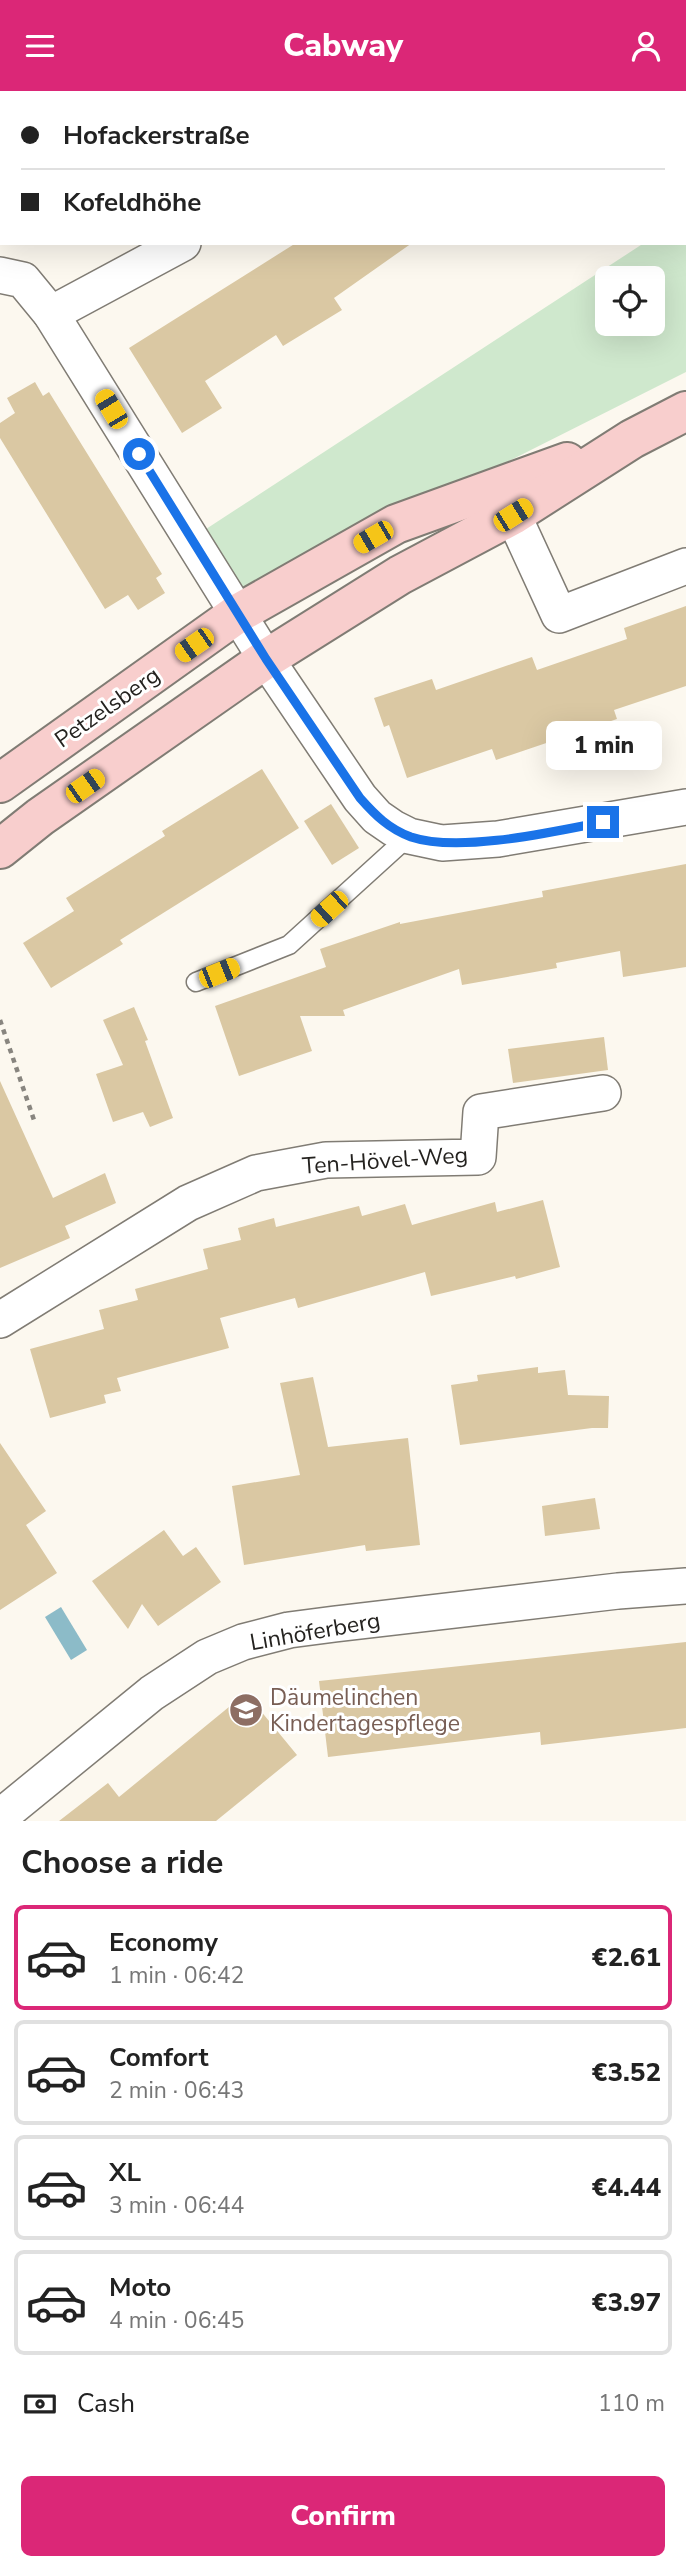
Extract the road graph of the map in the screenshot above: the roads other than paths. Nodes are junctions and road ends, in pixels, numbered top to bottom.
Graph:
1 (179, 245) edge
2 (0, 275) edge
3 (51, 314) junction
4 (686, 411) edge
5 (632, 439) junction
6 (513, 515) junction
7 (686, 566) edge
8 (237, 614) junction
9 (266, 659) junction
10 (0, 783) edge
11 (686, 807) edge
12 (409, 836) junction
13 (0, 849) edge
14 (196, 982) dead end
15 (603, 1093) dead end
16 (0, 1320) edge
17 (686, 1586) edge
18 (0, 1817) edge

1 - 3 street
2 - 3 street
3 - 8 street
4 - 5 main road, Petzelsberg
5 - 6 main road, Petzelsberg
5 - 8 main road, Petzelsberg
6 - 7 street
6 - 9 main road, Petzelsberg
8 - 9 street
8 - 10 main road, Petzelsberg
9 - 12 street
9 - 13 main road, Petzelsberg
11 - 12 street
12 - 14 lane
15 - 16 street, Ten-Hövel-Weg
17 - 18 street, Linhöferberg

